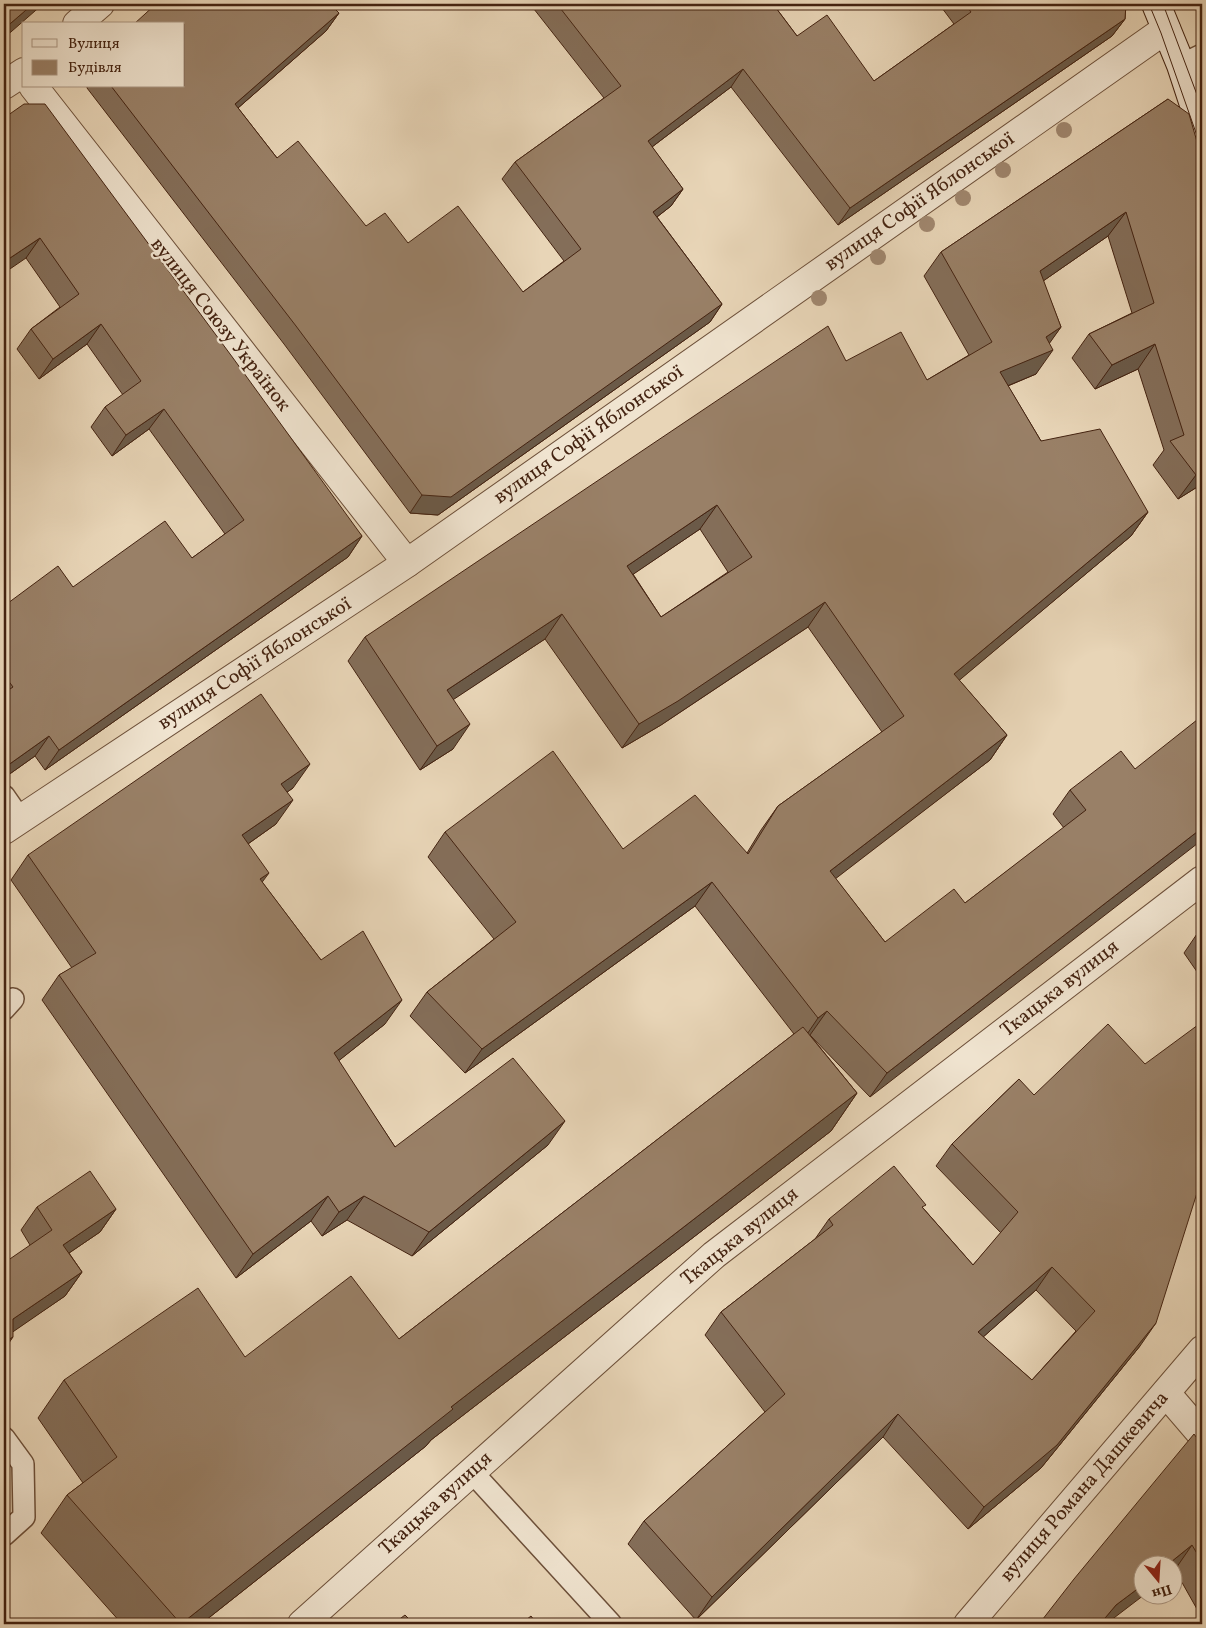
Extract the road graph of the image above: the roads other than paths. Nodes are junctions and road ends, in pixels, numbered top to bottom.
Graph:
1 (100, 4) edge
2 (1156, 4) edge
3 (80, 22) edge
4 (1166, 29) junction
5 (1192, 60) edge
6 (30, 88) edge
7 (1202, 129) edge
8 (407, 564) junction
9 (4, 796) edge
10 (12, 824) edge
11 (1202, 880) edge
12 (1202, 1350) edge
13 (1166, 1393) junction
14 (1202, 1436) edge
15 (4, 1438) edge
16 (472, 1472) junction
17 (4, 1535) edge
18 (302, 1624) edge
19 (611, 1624) edge
20 (968, 1624) edge

1 - 3 street
2 - 4 street
4 - 5 street
4 - 8 street, вулиця Софії Яблонської
5 - 7 street
6 - 8 street, вулиця Союзу Українок
8 - 10 street, вулиця Софії Яблонської
9 - 10 lane
11 - 16 street, Ткацька вулиця
12 - 13 street, вулиця Романа Дашкевича
13 - 14 street
13 - 20 street, вулиця Романа Дашкевича
15 - 17 lane
16 - 18 street, Ткацька вулиця
16 - 19 lane

